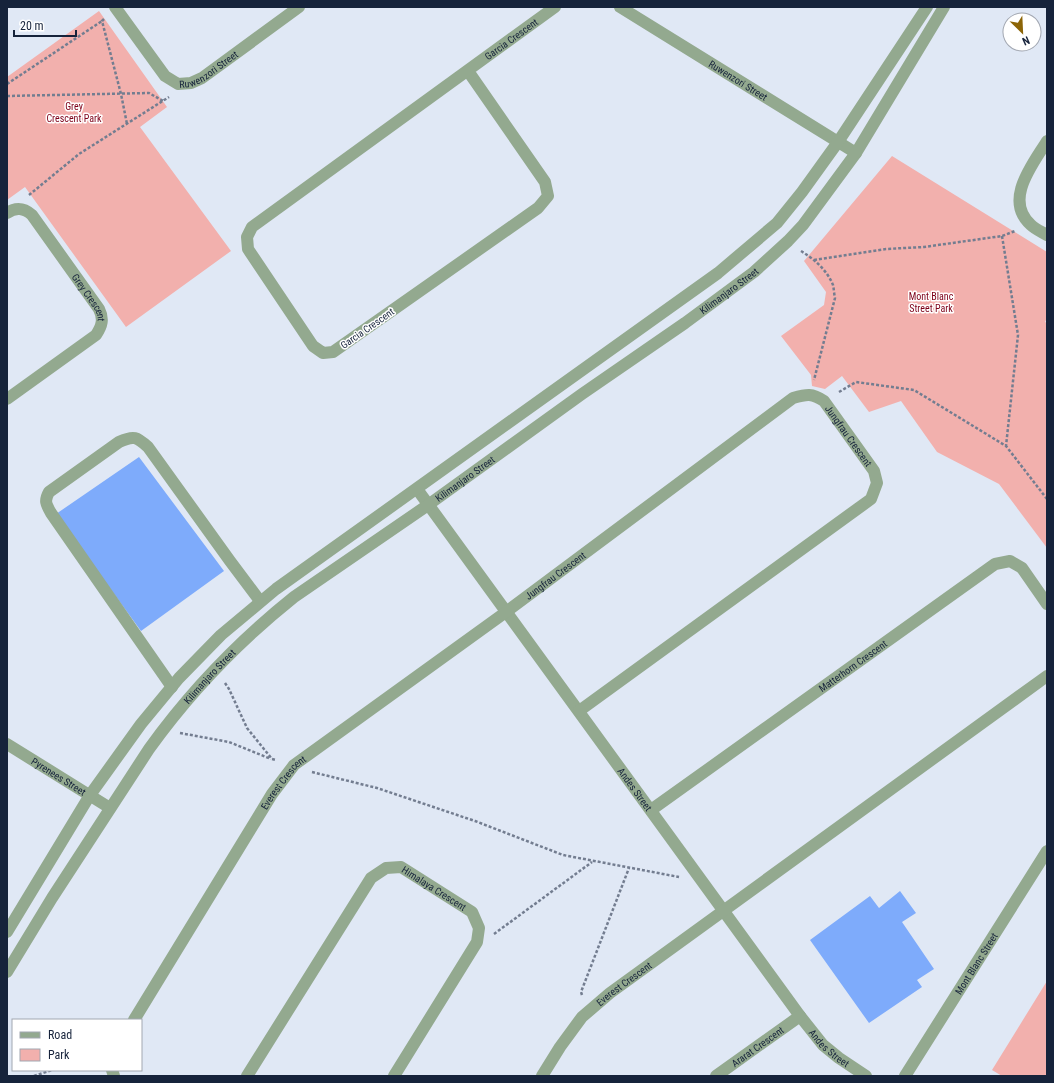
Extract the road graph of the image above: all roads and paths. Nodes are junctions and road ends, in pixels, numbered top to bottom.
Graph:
1 (299, 7) edge
2 (555, 7) edge
3 (620, 7) edge
4 (927, 7) edge
5 (944, 7) edge
6 (116, 8) edge
7 (102, 21) junction
8 (468, 71) junction
9 (191, 83) junction
10 (7, 84) edge
11 (121, 94) junction
12 (7, 96) edge
13 (163, 101) junction
14 (127, 124) junction
15 (1047, 141) edge
16 (838, 142) junction
17 (856, 153) junction
18 (7, 213) edge
19 (1021, 229) dead end
20 (1047, 235) edge
21 (1002, 236) junction
22 (801, 250) dead end
23 (814, 260) junction
24 (820, 398) junction
25 (7, 399) edge
26 (1006, 446) junction
27 (417, 489) junction
28 (1047, 499) edge
29 (428, 505) junction
30 (260, 601) junction
31 (1047, 604) edge
32 (506, 612) junction
33 (1047, 676) edge
34 (222, 679) dead end
35 (172, 687) junction
36 (579, 711) junction
37 (177, 731) dead end
38 (7, 744) edge
39 (272, 759) junction
40 (281, 762) dead end
41 (312, 772) dead end
42 (90, 796) junction
43 (110, 808) junction
44 (651, 810) junction
45 (1047, 851) edge
46 (592, 861) junction
47 (629, 868) junction
48 (684, 878) dead end
49 (724, 910) junction
50 (7, 932) edge
51 (494, 934) dead end
52 (7, 972) edge
53 (800, 1016) junction
54 (582, 1017) junction
55 (135, 1019) edge
56 (49, 1071) edge
57 (34, 1076) edge
58 (247, 1076) edge
59 (394, 1076) edge
60 (542, 1076) edge
61 (716, 1076) edge
62 (866, 1076) edge
63 (905, 1076) edge

1 - 9 street, Ruwenzori Street
2 - 8 street, Garcia Crescent
3 - 16 street, Ruwenzori Street
4 - 16 street, Kilimanjaro Street
5 - 17 street, Kilimanjaro Street
6 - 7 path
6 - 9 street, Ruwenzori Street
7 - 10 path
7 - 11 path
8 - 8 street, Garcia Crescent
9 - 13 path
11 - 12 path
11 - 13 path
11 - 14 path
13 - 14 path
14 - 18 path
15 - 20 street
16 - 17 street, Ruwenzori Street
16 - 27 street, Kilimanjaro Street
17 - 29 street, Kilimanjaro Street
18 - 25 street, Grey Crescent
19 - 21 path
21 - 23 path
21 - 26 path
22 - 23 path
23 - 24 path
24 - 26 path
24 - 32 street, Jungfrau Crescent
24 - 36 street, Jungfrau Crescent
26 - 28 path
27 - 29 street, Andes Street
27 - 30 street, Kilimanjaro Street
29 - 32 street, Andes Street
29 - 43 street, Kilimanjaro Street
30 - 35 street, Kilimanjaro Street
30 - 35 street
31 - 44 street, Matterhorn Crescent
32 - 36 street, Andes Street
32 - 55 street, Everest Crescent
33 - 49 street
34 - 39 path
35 - 42 street, Kilimanjaro Street
36 - 44 street, Andes Street
37 - 39 path
38 - 42 street, Pyrenees Street
39 - 40 path
41 - 46 path
42 - 43 street, Pyrenees Street
42 - 50 street, Kilimanjaro Street
43 - 52 street, Kilimanjaro Street
44 - 49 street, Andes Street
45 - 63 street, Mont Blanc Street
46 - 47 path
46 - 51 path
47 - 48 path
47 - 54 path
49 - 53 street, Andes Street
49 - 54 street, Everest Crescent
53 - 61 street, Ararat Crescent
53 - 62 street, Andes Street
54 - 60 street, Everest Crescent
56 - 57 path
58 - 59 street, Himalaya Crescent

